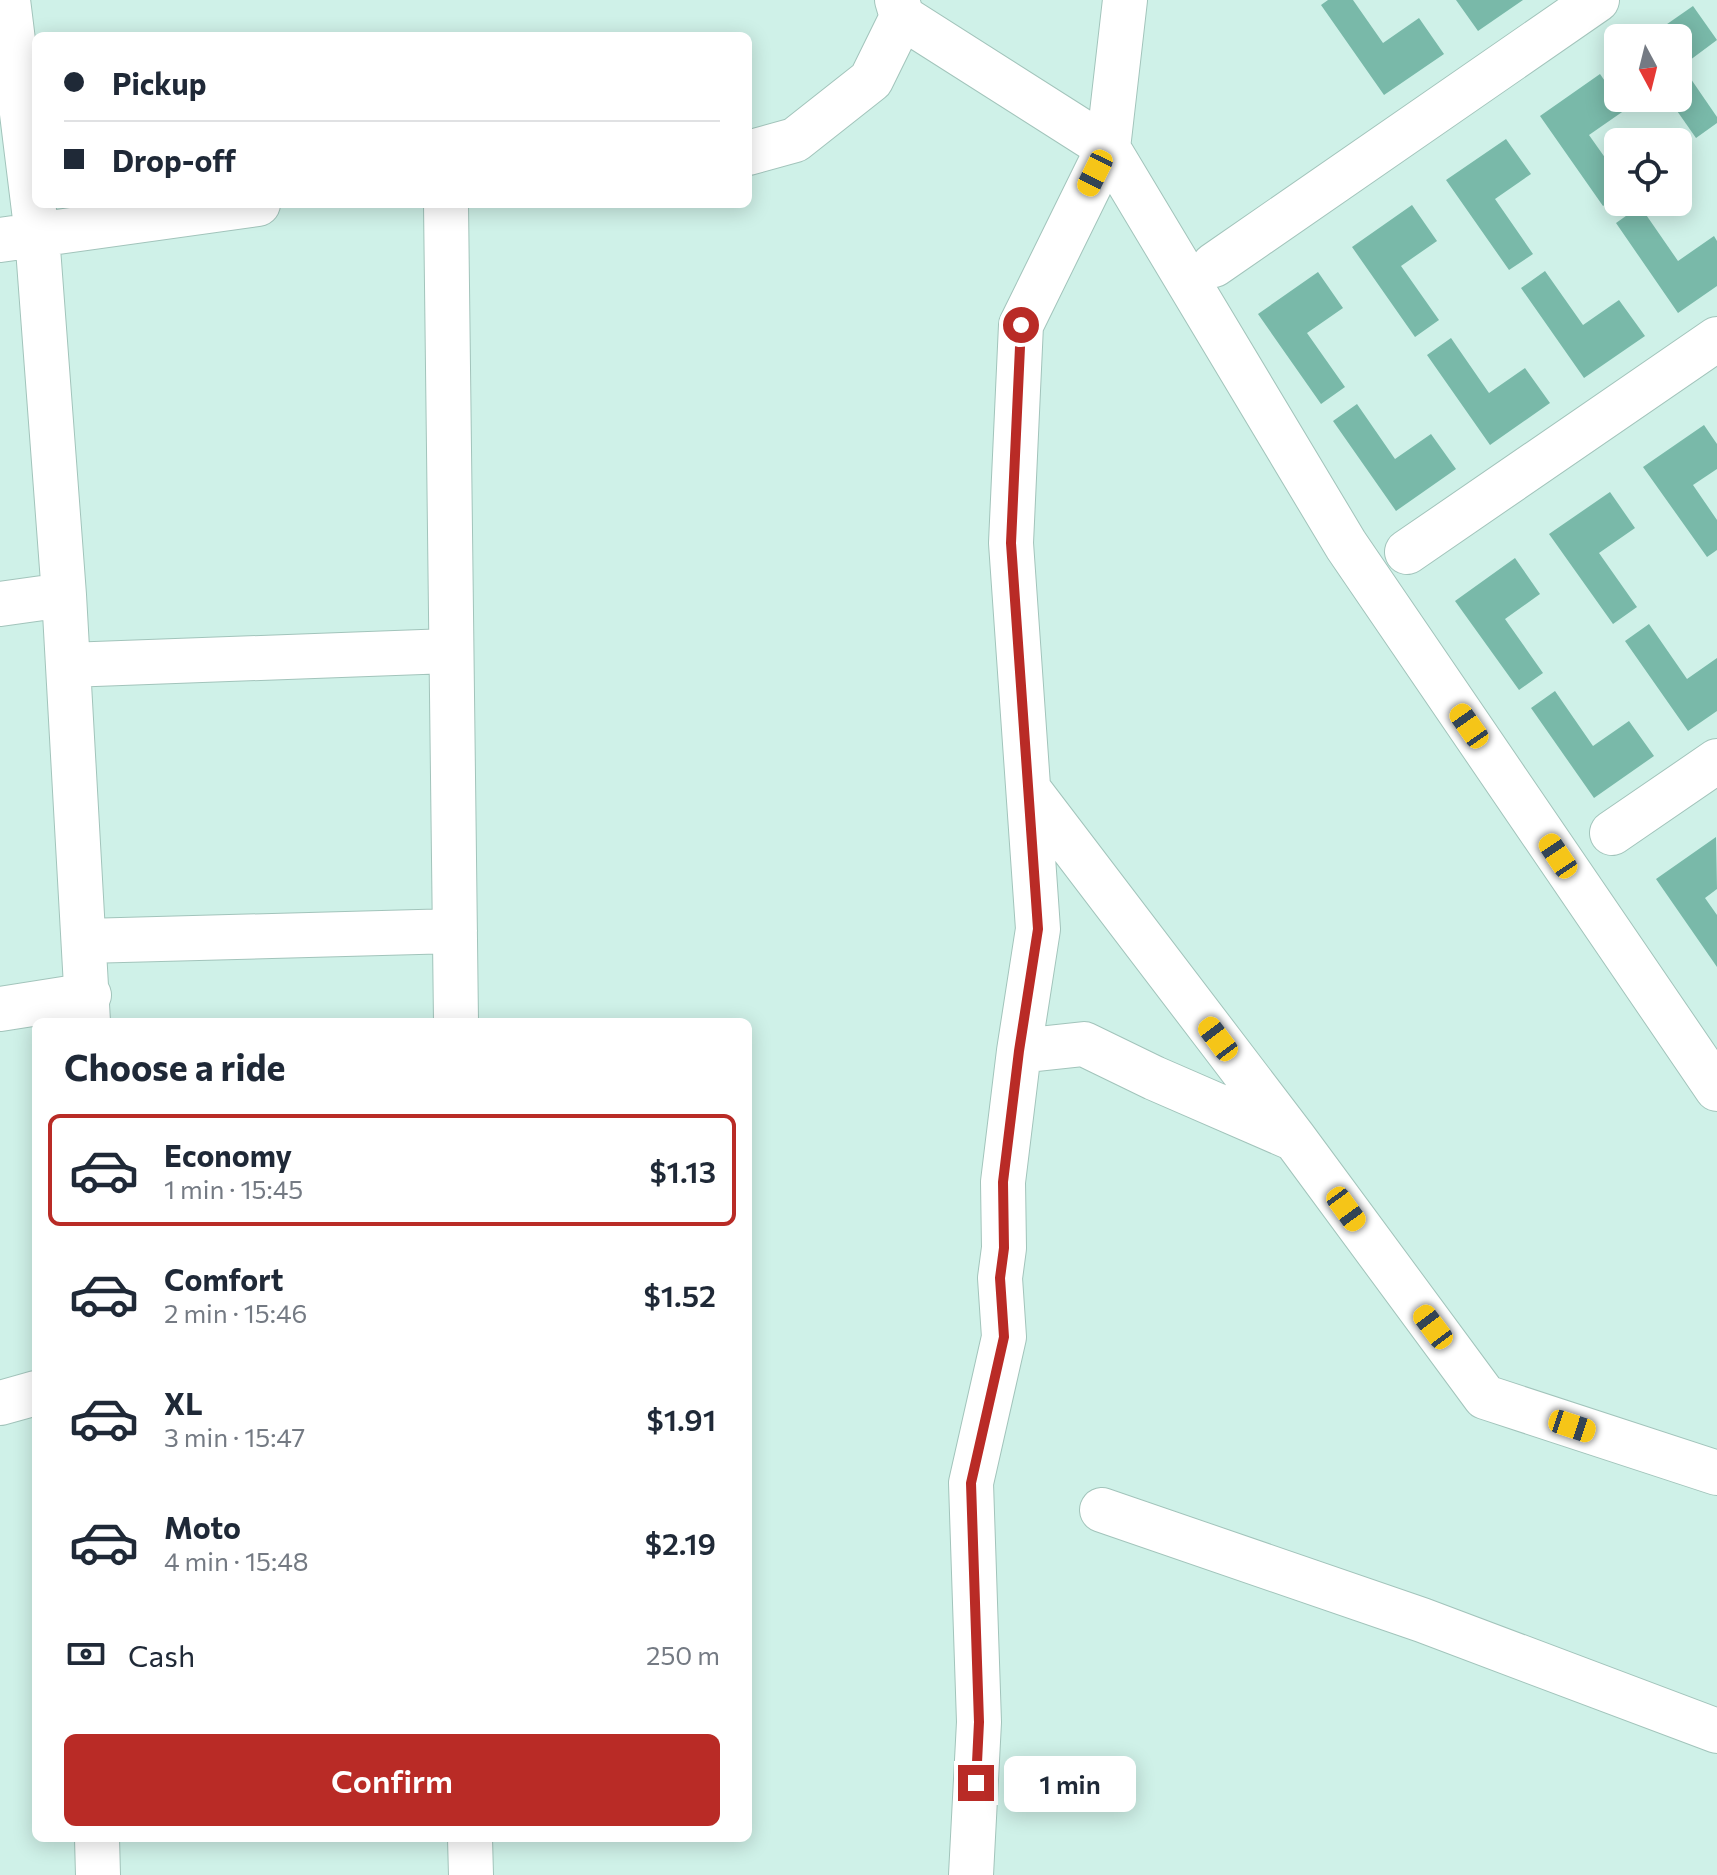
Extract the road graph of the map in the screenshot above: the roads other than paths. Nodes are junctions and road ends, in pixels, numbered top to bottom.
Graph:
1 (8, 0) edge
2 (1125, 0) edge
3 (1597, 0) edge
4 (900, 9) edge
5 (1108, 148) junction
6 (752, 152) edge
7 (230, 208) edge
8 (446, 208) edge
9 (18, 238) edge
10 (1214, 265) dead end
11 (1717, 339) edge
12 (1407, 552) dead end
13 (64, 595) junction
14 (0, 604) edge
15 (449, 651) junction
16 (68, 665) junction
17 (1717, 761) edge
18 (1029, 790) junction
19 (1612, 833) dead end
20 (455, 931) junction
21 (85, 941) junction
22 (88, 1008) edge
23 (0, 1009) edge
24 (456, 1018) edge
25 (1019, 1051) junction
26 (1717, 1089) edge
27 (1294, 1138) junction
28 (32, 1394) edge
29 (0, 1403) edge
30 (1717, 1473) edge
31 (1102, 1510) dead end
32 (1717, 1731) edge
33 (97, 1842) edge
34 (470, 1842) edge
35 (98, 1875) edge
36 (471, 1875) edge
37 (971, 1875) edge

1 - 9 street
2 - 5 street
3 - 10 street
4 - 5 street
4 - 6 street
5 - 18 street
5 - 26 street
7 - 9 street
8 - 15 street
9 - 13 street
11 - 12 street
13 - 14 street
13 - 16 street
15 - 16 street
15 - 20 street
16 - 21 street
17 - 19 street
18 - 25 street
18 - 27 street
20 - 21 street
20 - 24 street
21 - 22 street
22 - 23 street
25 - 27 street
25 - 37 street
27 - 30 street
28 - 29 street
31 - 32 street
33 - 35 street
34 - 36 street

